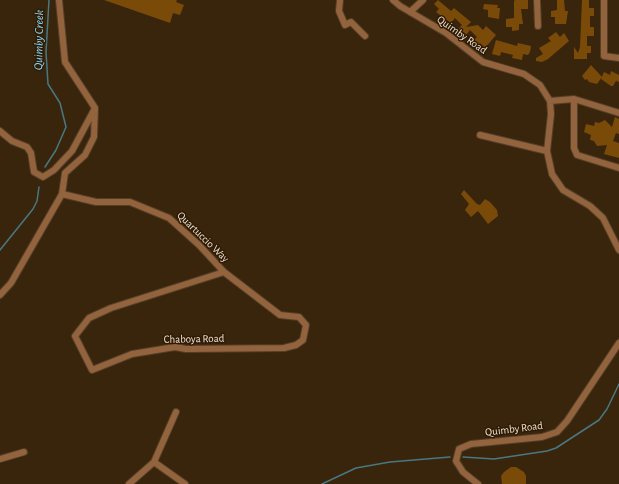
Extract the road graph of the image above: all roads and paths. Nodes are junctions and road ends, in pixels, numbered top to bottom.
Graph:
1 (59, 0) edge
2 (340, 0) edge
3 (393, 0) edge
4 (423, 0) edge
5 (537, 0) edge
6 (604, 0) edge
7 (410, 12) junction
8 (538, 26) dead end
9 (365, 36) dead end
10 (619, 58) edge
11 (574, 99) junction
12 (550, 101) junction
13 (95, 108) junction
14 (619, 112) edge
15 (0, 131) edge
16 (480, 135) dead end
17 (547, 151) junction
18 (619, 168) edge
19 (62, 194) junction
20 (619, 250) edge
21 (224, 272) junction
22 (254, 294) joint
23 (0, 295) edge
24 (619, 343) edge
25 (176, 412) dead end
26 (24, 452) dead end
27 (0, 459) edge
28 (154, 462) junction
29 (129, 484) edge
30 (185, 484) edge
31 (478, 484) edge

1 - 13 street
2 - 9 street
3 - 7 street, Quimby Road
4 - 7 street
5 - 8 street
6 - 10 street
7 - 12 street, Quimby Road
11 - 12 street
11 - 14 street
11 - 18 street
12 - 17 street
13 - 15 street
13 - 19 street
16 - 17 street
17 - 20 street
19 - 21 street, Quartuccio Way
19 - 23 street
21 - 22 street, Quartuccio Way
21 - 22 street, Chaboya Road
24 - 31 street, Quimby Road
25 - 28 street
26 - 27 street
28 - 29 street
28 - 30 street

